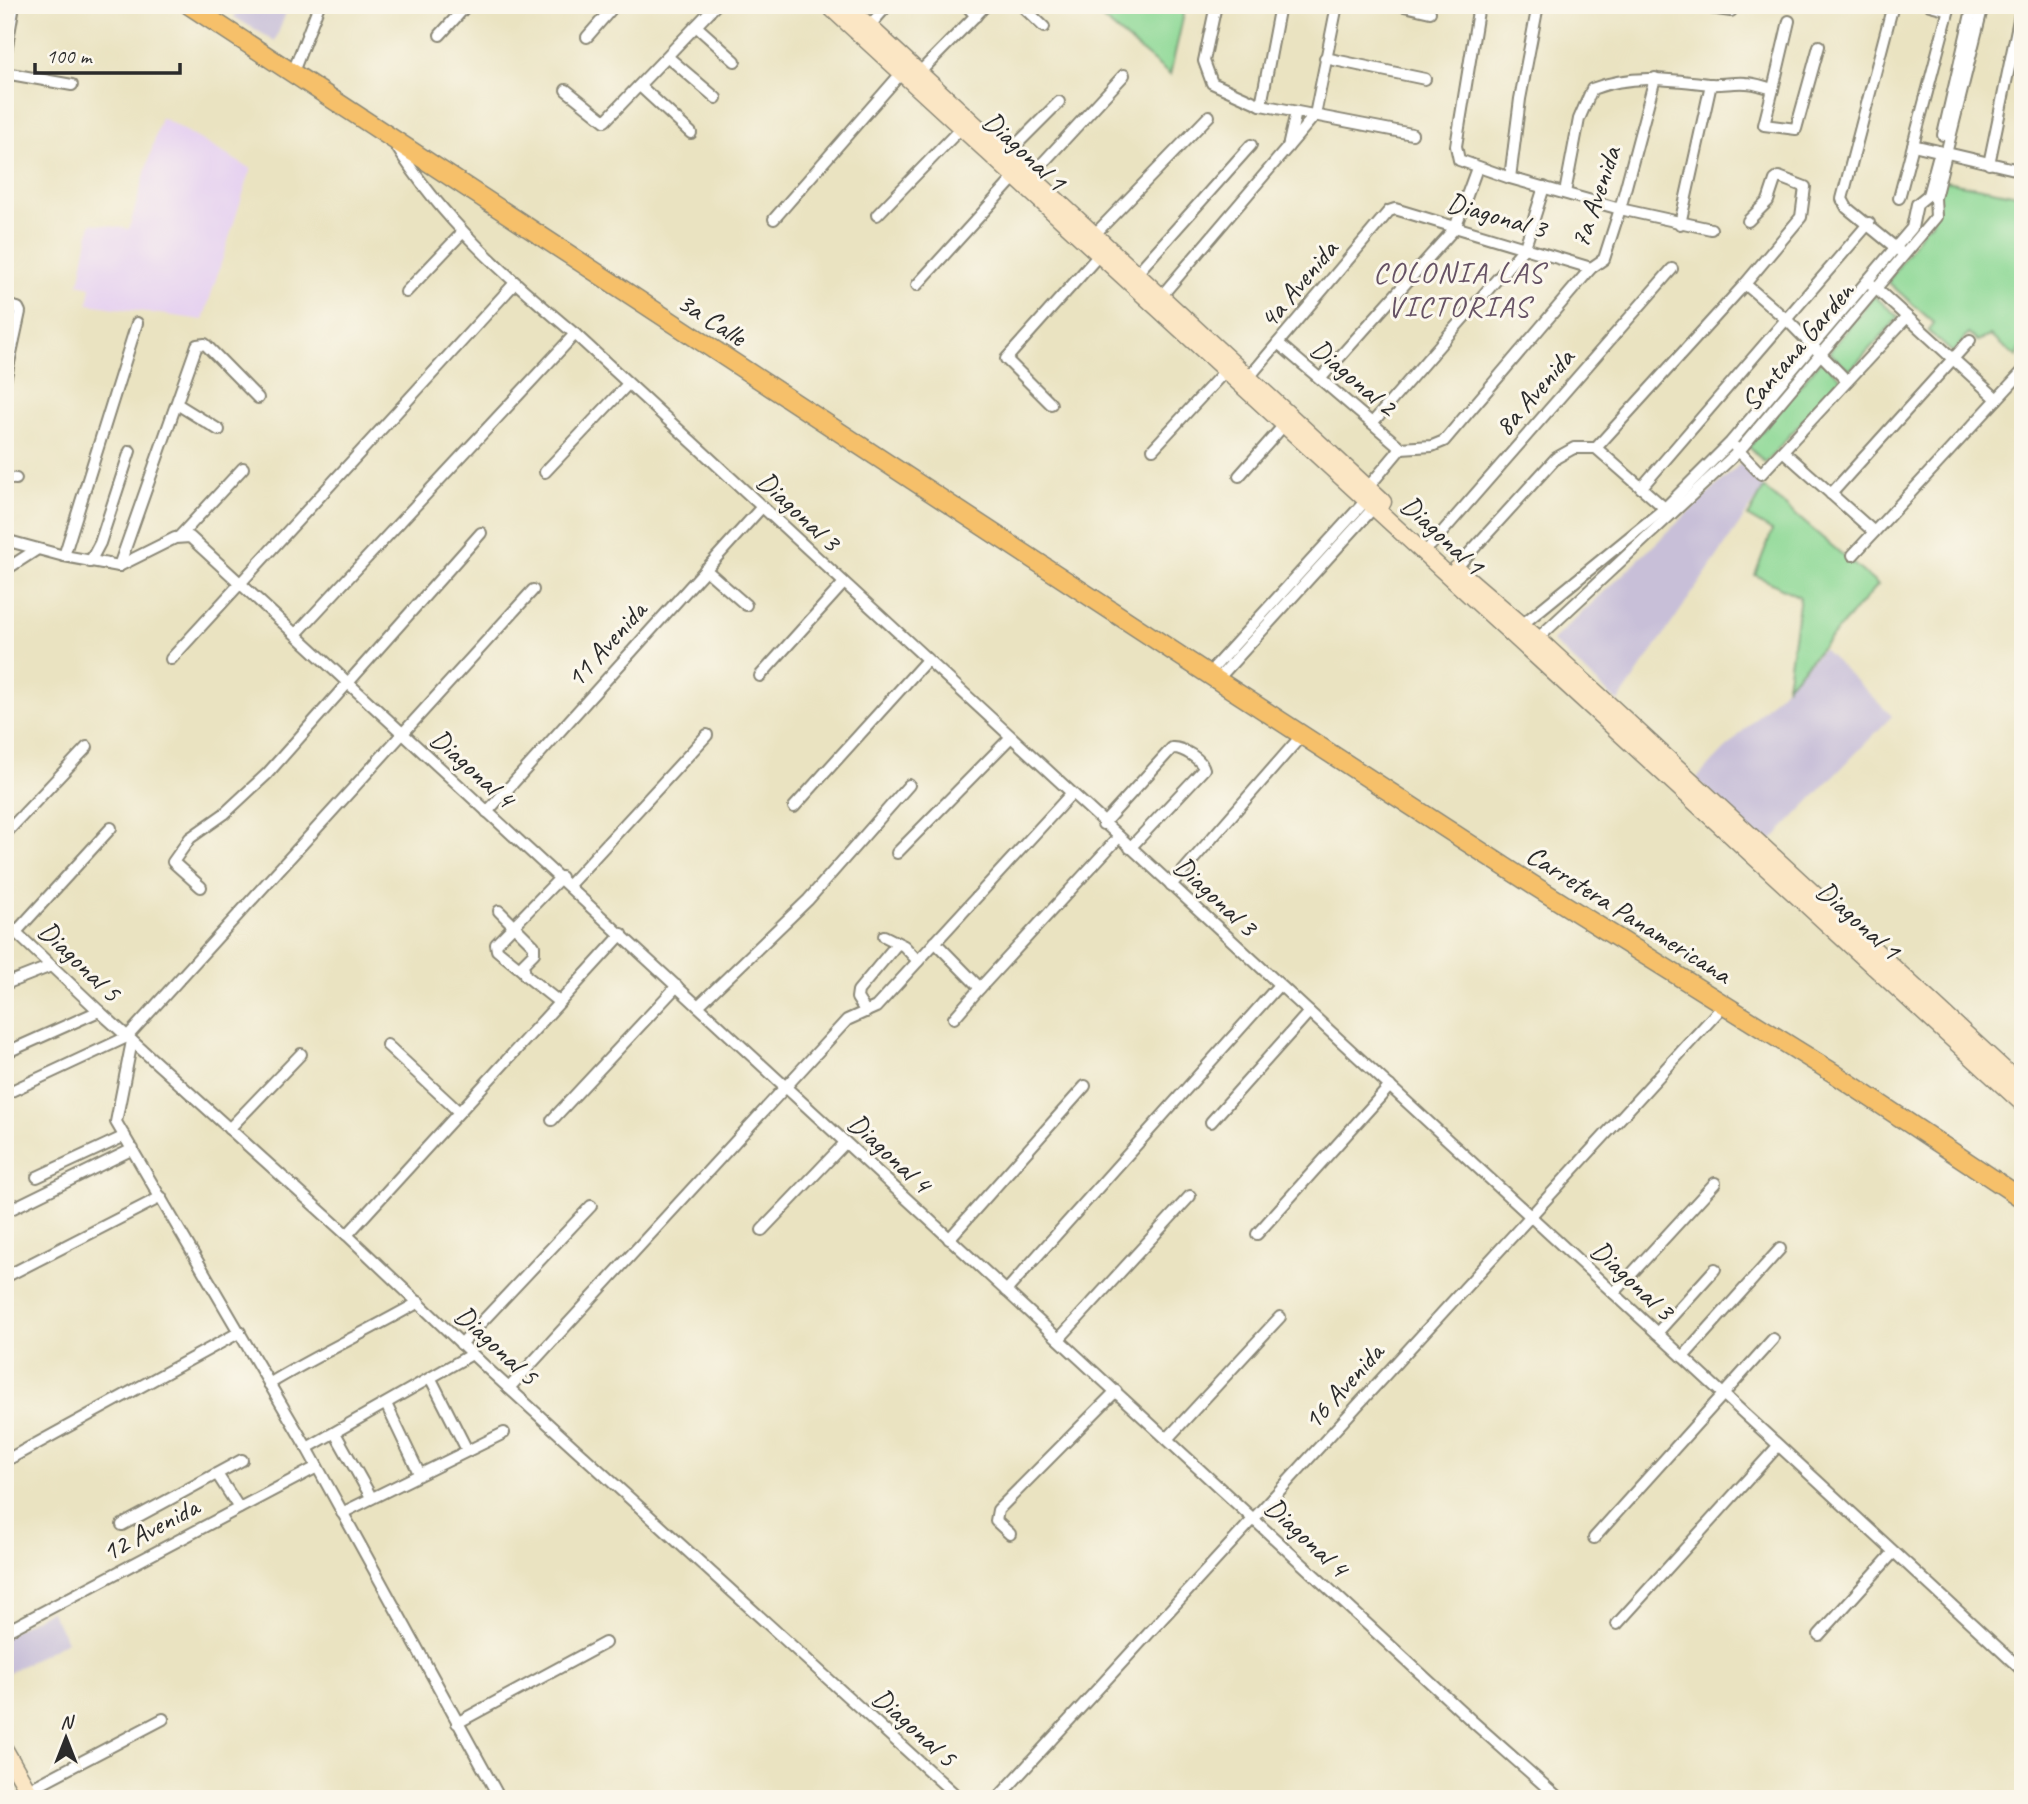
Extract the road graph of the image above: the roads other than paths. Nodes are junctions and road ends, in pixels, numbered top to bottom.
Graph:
1 (14, 5) edge
2 (189, 5) edge
3 (319, 5) edge
4 (467, 5) edge
5 (615, 5) edge
6 (716, 5) edge
7 (828, 5) edge
8 (846, 5) edge
9 (888, 5) edge
10 (966, 5) edge
11 (986, 5) edge
12 (1021, 5) edge
13 (1216, 5) edge
14 (1280, 5) edge
15 (1337, 5) edge
16 (1400, 5) edge
17 (1479, 5) edge
18 (1538, 5) edge
19 (1690, 5) edge
20 (1893, 5) edge
21 (1930, 5) edge
22 (1973, 5) edge
23 (1983, 5) edge
24 (2022, 5) edge
25 (1950, 7) edge
26 (1731, 11) dead end
27 (1430, 12) dead end
28 (976, 16) junction
29 (1789, 21) dead end
30 (870, 25) junction
31 (696, 26) junction
32 (1044, 27) dead end
33 (440, 35) dead end
34 (587, 37) dead end
35 (1819, 46) dead end
36 (5, 57) edge
37 (668, 57) junction
38 (1325, 58) junction
39 (735, 61) dead end
40 (293, 72) junction
41 (911, 72) junction
42 (5, 74) edge
43 (1124, 75) dead end
44 (1655, 78) junction
45 (1426, 79) dead end
46 (1711, 84) junction
47 (72, 85) dead end
48 (640, 86) junction
49 (1773, 89) junction
50 (566, 90) dead end
51 (716, 98) dead end
52 (1059, 102) dead end
53 (1261, 105) junction
54 (1296, 112) junction
55 (1315, 115) junction
56 (1209, 116) dead end
57 (961, 128) junction
58 (691, 133) dead end
59 (1412, 134) dead end
60 (393, 141) junction
61 (1251, 145) dead end
62 (1913, 145) junction
63 (1288, 149) junction
64 (1008, 153) junction
65 (1942, 153) junction
66 (1989, 164) junction
67 (1477, 168) junction
68 (2023, 171) edge
69 (1510, 178) junction
70 (1023, 179) junction
71 (1544, 187) junction
72 (1565, 192) junction
73 (1932, 196) junction
74 (1899, 198) dead end
75 (1620, 209) junction
76 (1389, 211) joint
77 (877, 215) dead end
78 (774, 219) dead end
79 (1748, 221) dead end
80 (1869, 223) junction
81 (1680, 224) junction
82 (1920, 224) junction
83 (1455, 228) junction
84 (1711, 229) dead end
85 (462, 233) junction
86 (1095, 234) junction
87 (1525, 247) junction
88 (1900, 252) junction
89 (1099, 255) junction
90 (1591, 268) junction
91 (1672, 269) dead end
92 (1137, 273) junction
93 (515, 282) junction
94 (1745, 284) junction
95 (1871, 284) junction
96 (917, 285) dead end
97 (406, 292) dead end
98 (1157, 300) junction
99 (5, 305) edge
100 (1907, 317) junction
101 (1787, 320) junction
102 (137, 323) dead end
103 (575, 334) junction
104 (1969, 340) dead end
105 (1278, 343) junction
106 (1817, 349) junction
107 (1953, 359) junction
108 (1225, 371) junction
109 (2023, 372) edge
110 (1321, 378) junction
111 (5, 381) edge
112 (1245, 381) junction
113 (1847, 381) junction
114 (628, 384) junction
115 (258, 398) dead end
116 (1997, 399) junction
117 (177, 404) junction
118 (1051, 404) dead end
119 (1373, 422) junction
120 (1284, 425) junction
121 (219, 430) dead end
122 (1730, 443) junction
123 (1401, 447) junction
124 (1596, 448) junction
125 (1153, 449) dead end
126 (130, 451) dead end
127 (1739, 451) junction
128 (1783, 451) junction
129 (243, 468) dead end
130 (545, 472) dead end
131 (1239, 476) dead end
132 (1641, 488) junction
133 (1831, 494) junction
134 (1371, 497) junction
135 (761, 508) junction
136 (1669, 511) junction
137 (1874, 532) junction
138 (481, 533) dead end
139 (185, 537) junction
140 (5, 540) edge
141 (1430, 545) junction
142 (36, 550) junction
143 (1853, 555) dead end
144 (64, 556) junction
145 (90, 562) junction
146 (119, 566) junction
147 (1456, 568) junction
148 (705, 569) junction
149 (5, 570) edge
150 (844, 584) junction
151 (241, 585) junction
152 (533, 590) dead end
153 (1562, 594) junction
154 (1573, 604) junction
155 (746, 605) dead end
156 (1516, 630) junction
157 (296, 634) junction
158 (1532, 644) junction
159 (171, 659) dead end
160 (926, 661) junction
161 (760, 676) dead end
162 (1212, 677) junction
163 (348, 684) junction
164 (404, 736) junction
165 (706, 736) dead end
166 (1302, 736) junction
167 (1010, 738) junction
168 (87, 747) dead end
169 (909, 785) dead end
170 (1071, 794) junction
171 (794, 807) dead end
172 (487, 812) junction
173 (1103, 824) junction
174 (111, 828) dead end
175 (5, 834) edge
176 (1118, 838) junction
177 (1130, 848) junction
178 (897, 853) dead end
179 (565, 881) junction
180 (1171, 885) junction
181 (201, 887) dead end
182 (499, 911) dead end
183 (5, 922) edge
184 (514, 926) junction
185 (16, 932) junction
186 (622, 934) junction
187 (884, 936) dead end
188 (934, 942) junction
189 (897, 944) junction
190 (918, 961) junction
191 (51, 967) junction
192 (523, 971) junction
193 (5, 984) edge
194 (1279, 985) junction
195 (677, 986) junction
196 (980, 988) junction
197 (559, 1002) junction
198 (1724, 1005) junction
199 (698, 1006) junction
200 (99, 1011) junction
201 (866, 1012) junction
202 (1309, 1012) junction
203 (954, 1018) dead end
204 (130, 1039) junction
205 (387, 1045) dead end
206 (5, 1053) edge
207 (301, 1054) dead end
208 (1085, 1086) dead end
209 (1390, 1086) junction
210 (2023, 1087) edge
211 (786, 1088) junction
212 (5, 1094) edge
213 (2023, 1104) edge
214 (459, 1112) junction
215 (552, 1120) dead end
216 (1211, 1122) dead end
217 (229, 1129) junction
218 (125, 1136) junction
219 (845, 1143) junction
220 (133, 1149) junction
221 (37, 1177) dead end
222 (1715, 1183) dead end
223 (1190, 1196) dead end
224 (161, 1197) junction
225 (2023, 1199) edge
226 (591, 1206) dead end
227 (5, 1212) edge
228 (1529, 1214) junction
229 (762, 1230) dead end
230 (1257, 1234) dead end
231 (347, 1235) junction
232 (949, 1239) junction
233 (1780, 1249) dead end
234 (1715, 1269) dead end
235 (5, 1277) edge
236 (1006, 1291) junction
237 (1614, 1293) junction
238 (419, 1302) junction
239 (1280, 1317) dead end
240 (240, 1332) junction
241 (1657, 1333) junction
242 (1059, 1339) junction
243 (1773, 1339) dead end
244 (461, 1344) junction
245 (472, 1354) junction
246 (1683, 1357) junction
247 (431, 1379) junction
248 (269, 1384) junction
249 (509, 1388) junction
250 (1116, 1391) junction
251 (1724, 1394) junction
252 (386, 1404) junction
253 (335, 1433) junction
254 (504, 1433) dead end
255 (1168, 1438) junction
256 (1778, 1446) junction
257 (307, 1448) junction
258 (467, 1450) junction
259 (242, 1460) dead end
260 (5, 1461) edge
261 (317, 1467) junction
262 (419, 1473) junction
263 (216, 1474) junction
264 (371, 1497) junction
265 (239, 1508) junction
266 (342, 1513) junction
267 (1254, 1518) junction
268 (122, 1525) dead end
269 (1010, 1534) dead end
270 (1594, 1538) dead end
271 (1893, 1553) junction
272 (1617, 1624) dead end
273 (5, 1632) edge
274 (1819, 1635) dead end
275 (605, 1643) dead end
276 (2023, 1671) edge
277 (163, 1720) dead end
278 (457, 1723) junction
279 (7, 1758) edge
280 (31, 1795) edge
281 (500, 1799) edge
282 (960, 1799) edge
283 (997, 1799) edge
284 (1560, 1799) edge

1 - 36 street
2 - 40 main road, 3a Calle
3 - 40 street
4 - 33 street
5 - 34 street
6 - 31 street
7 - 41 main road, Diagonal 1
8 - 30 main road, Diagonal 1
9 - 30 street
10 - 28 street
11 - 28 street
12 - 32 street
13 - 53 street
14 - 53 street
15 - 38 street
16 - 27 street
17 - 67 street
18 - 69 street
19 - 26 street
20 - 80 street
21 - 25 street
22 - 65 street, Santana Garden
23 - 65 street, Santana Garden
24 - 66 street
25 - 62 street
28 - 41 street
29 - 49 street
30 - 41 main road, Diagonal 1
31 - 37 street
31 - 39 street
35 - 49 street
37 - 48 street
37 - 51 street
38 - 45 street
38 - 55 street
40 - 60 main road, 3a Calle
41 - 57 main road, Diagonal 1
41 - 64 main road, Diagonal 1
41 - 78 street
42 - 47 street
43 - 70 street
44 - 46 street
44 - 72 street
44 - 75 street, 7a Avenida
46 - 49 street
46 - 81 street
48 - 50 street
48 - 58 street
52 - 64 street
53 - 54 street
54 - 55 street
54 - 63 street
55 - 59 street
55 - 63 street
56 - 86 street
57 - 70 main road, Diagonal 1
57 - 77 street
60 - 85 street, Diagonal 3
60 - 162 main road, 3a Calle
61 - 92 street
62 - 65 street
62 - 74 street
63 - 98 street
64 - 70 main road, Diagonal 1
65 - 66 street
65 - 73 street, Santana Garden
66 - 68 street
67 - 69 street
67 - 83 street
69 - 71 street
70 - 86 main road, Diagonal 1
70 - 89 main road, Diagonal 1
70 - 96 street
71 - 72 street
71 - 87 street
72 - 75 street
73 - 82 street, Santana Garden
73 - 82 street, Santana Garden
75 - 81 street
75 - 90 street, 7a Avenida
76 - 83 street, Diagonal 3
76 - 105 street, 4a Avenida
79 - 94 street
80 - 88 street
80 - 101 street
81 - 84 street
82 - 88 street, Santana Garden
83 - 87 street, Diagonal 3
83 - 110 street
85 - 93 street, Diagonal 3
85 - 97 street
86 - 92 main road, Diagonal 1
87 - 90 street, Diagonal 3
87 - 119 street
88 - 95 street, Santana Garden
89 - 98 main road, Diagonal 1
89 - 118 street
90 - 123 street, 7a Avenida
91 - 141 street, 8a Avenida
92 - 98 main road, Diagonal 1
93 - 103 street, Diagonal 3
93 - 151 street
94 - 101 street
94 - 124 street
95 - 100 street
95 - 106 street, Santana Garden
98 - 108 main road, Diagonal 1
98 - 112 main road, Diagonal 1
99 - 111 street
100 - 107 street
100 - 113 street
101 - 106 street
101 - 132 street
102 - 144 street
103 - 114 street, Diagonal 3
103 - 157 street
104 - 107 street
105 - 110 street, Diagonal 2
105 - 112 street, 4a Avenida
106 - 113 street
106 - 122 street, Santana Garden
106 - 127 street, Santana Garden
107 - 116 street
107 - 133 street
108 - 112 main road, Diagonal 1
108 - 125 street
109 - 116 street
110 - 119 street, Diagonal 2
112 - 120 main road, Diagonal 1
112 - 134 main road, Diagonal 1
113 - 128 street
114 - 130 street
114 - 135 street, Diagonal 3
115 - 117 street
116 - 137 street
117 - 121 street
117 - 146 street
119 - 123 street, Diagonal 2
120 - 131 street
120 - 134 main road, Diagonal 1
122 - 127 street
122 - 136 street, Santana Garden
123 - 134 street
124 - 132 street
124 - 147 street
126 - 145 street
127 - 128 street
127 - 136 street, Santana Garden
128 - 133 street
129 - 139 street
132 - 136 street
133 - 137 street
134 - 141 main road, Diagonal 1
134 - 156 main road, Diagonal 1
134 - 162 street
135 - 148 street, 11 Avenida
135 - 150 street, Diagonal 3
136 - 153 street, Santana Garden
136 - 154 street, Santana Garden
137 - 143 street
138 - 163 street
139 - 146 street
139 - 151 street, Diagonal 4
140 - 142 street
141 - 147 main road, Diagonal 1
142 - 144 street
142 - 149 street
144 - 145 street
145 - 146 street
147 - 156 main road, Diagonal 1
148 - 155 street
148 - 172 street, 11 Avenida
150 - 160 street, Diagonal 3
150 - 161 street
151 - 157 street, Diagonal 4
151 - 159 street
152 - 164 street
153 - 154 street
153 - 156 street, Santana Garden
154 - 158 street, Santana Garden
156 - 158 main road, Diagonal 1
157 - 163 street, Diagonal 4
158 - 210 main road, Diagonal 1
158 - 213 main road, Diagonal 1
160 - 167 street, Diagonal 3
160 - 171 street
162 - 166 main road, Carretera Panamericana
163 - 164 street, Diagonal 4
163 - 181 street
164 - 172 street, Diagonal 4
164 - 204 street
165 - 179 street
166 - 180 street
166 - 198 main road, Carretera Panamericana
167 - 170 street, Diagonal 3
167 - 178 street
168 - 175 street
169 - 199 street
170 - 173 street, Diagonal 3
170 - 188 street
172 - 179 street, Diagonal 4
173 - 176 street, Diagonal 3
173 - 177 street
174 - 185 street
176 - 177 street, Diagonal 3
176 - 196 street
177 - 180 street, Diagonal 3
179 - 184 street
179 - 186 street, Diagonal 4
180 - 194 street, Diagonal 3
182 - 184 street
183 - 185 street, Diagonal 5
184 - 192 street
184 - 192 street
185 - 191 street, Diagonal 5
186 - 195 street, Diagonal 4
186 - 197 street
187 - 189 street
188 - 190 street
188 - 196 street
189 - 190 street
189 - 201 street
190 - 201 street
191 - 193 street
191 - 200 street, Diagonal 5
192 - 197 street
194 - 202 street, Diagonal 3
194 - 236 street
195 - 199 street, Diagonal 4
195 - 215 street
196 - 203 street
197 - 214 street
198 - 225 main road, Carretera Panamericana
198 - 228 street, 16 Avenida
199 - 211 street, Diagonal 4
200 - 204 street, Diagonal 5
200 - 206 street
201 - 211 street
202 - 209 street, Diagonal 3
202 - 216 street
204 - 212 street
204 - 217 street, Diagonal 5
204 - 218 street
205 - 214 street
207 - 217 street
208 - 232 street
209 - 228 street, Diagonal 3
209 - 230 street
211 - 219 street, Diagonal 4
211 - 249 street
214 - 231 street
217 - 231 street, Diagonal 5
218 - 220 street
218 - 221 street
219 - 229 street
219 - 232 street, Diagonal 4
220 - 224 street
220 - 227 street
222 - 237 street
223 - 242 street
224 - 235 street
224 - 240 street
226 - 244 street
228 - 237 street, Diagonal 3
228 - 267 street, 16 Avenida
231 - 238 street, Diagonal 5
232 - 236 street, Diagonal 4
233 - 246 street
234 - 241 street
236 - 242 street, Diagonal 4
237 - 241 street, Diagonal 3
238 - 244 street, Diagonal 5
238 - 248 street
239 - 255 street
240 - 248 street
240 - 260 street
241 - 246 street, Diagonal 3
242 - 250 street, Diagonal 4
243 - 251 street
244 - 245 street, Diagonal 5
245 - 247 street
245 - 249 street, Diagonal 5
246 - 251 street, Diagonal 3
247 - 252 street
247 - 258 street
248 - 257 street
249 - 282 street, Diagonal 5
250 - 255 street, Diagonal 4
250 - 269 street
251 - 256 street, Diagonal 3
251 - 270 street
252 - 253 street
252 - 262 street
253 - 257 street
253 - 264 street
254 - 258 street
255 - 267 street, Diagonal 4
256 - 271 street, Diagonal 3
256 - 272 street
257 - 261 street
258 - 262 street
259 - 263 street
261 - 265 street, 12 Avenida
261 - 266 street
262 - 264 street
263 - 265 street
263 - 268 street
264 - 266 street
265 - 273 street, 12 Avenida
266 - 278 street
267 - 283 street, 16 Avenida
267 - 284 street, Diagonal 4
271 - 274 street
271 - 276 street, Diagonal 3
275 - 278 street
277 - 280 street
278 - 281 street
279 - 280 main road

